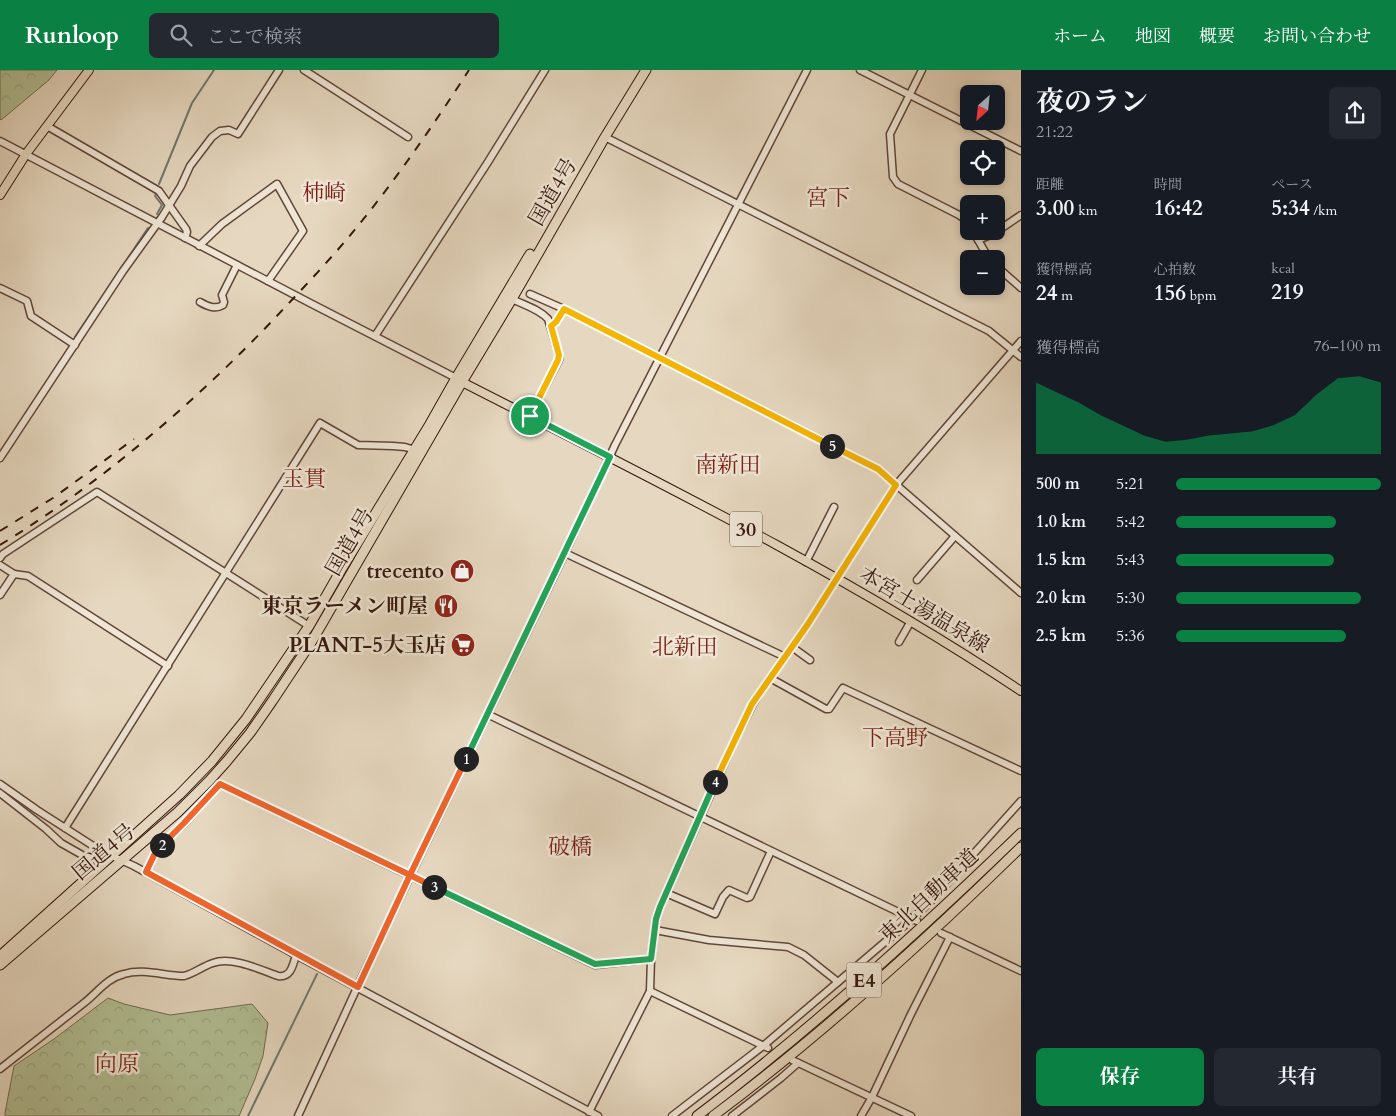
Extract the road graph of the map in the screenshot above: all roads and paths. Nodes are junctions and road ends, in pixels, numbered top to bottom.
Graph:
1 (88, 70) edge
2 (279, 70) edge
3 (304, 70) edge
4 (545, 70) edge
5 (639, 70) edge
6 (646, 70) edge
7 (807, 70) edge
8 (860, 70) edge
9 (922, 70) edge
10 (909, 95) junction
11 (47, 126) junction
12 (408, 136) dead end
13 (605, 137) junction
14 (0, 141) edge
15 (1021, 151) edge
16 (26, 154) junction
17 (1, 192) edge
18 (739, 204) junction
19 (170, 205) junction
20 (1021, 214) edge
21 (960, 216) edge
22 (157, 224) junction
23 (1005, 225) edge
24 (185, 238) junction
25 (978, 240) edge
26 (199, 246) junction
27 (984, 250) edge
28 (237, 265) junction
29 (1005, 274) edge
30 (268, 281) junction
31 (1021, 288) edge
32 (1, 290) edge
33 (530, 294) dead end
34 (512, 299) junction
35 (200, 302) dead end
36 (564, 309) junction
37 (551, 326) junction
38 (375, 336) junction
39 (1021, 341) edge
40 (75, 345) junction
41 (1013, 350) junction
42 (1021, 357) edge
43 (659, 358) junction
44 (459, 380) junction
45 (530, 416) junction
46 (415, 450) junction
47 (610, 457) junction
48 (0, 458) edge
49 (896, 485) junction
50 (834, 507) dead end
51 (955, 536) junction
52 (565, 552) junction
53 (0, 558) edge
54 (806, 562) junction
55 (0, 565) edge
56 (226, 573) junction
57 (14, 574) junction
58 (836, 578) junction
59 (917, 580) dead end
60 (1021, 593) edge
61 (0, 595) edge
62 (911, 621) junction
63 (309, 626) junction
64 (899, 642) dead end
65 (792, 647) junction
66 (784, 657) junction
67 (810, 660) dead end
68 (168, 666) junction
69 (770, 678) junction
70 (1021, 691) edge
71 (487, 714) junction
72 (1021, 771) edge
73 (0, 784) edge
74 (0, 793) edge
75 (1021, 801) edge
76 (700, 817) junction
77 (62, 826) junction
78 (1021, 833) edge
79 (52, 834) junction
80 (1021, 847) edge
81 (771, 851) junction
82 (112, 856) junction
83 (92, 860) dead end
84 (121, 860) junction
85 (146, 872) junction
86 (410, 875) junction
87 (666, 893) junction
88 (915, 920) junction
89 (654, 930) junction
90 (941, 933) dead end
91 (950, 937) junction
92 (296, 955) junction
93 (0, 956) edge
94 (651, 959) junction
95 (0, 965) edge
96 (1021, 971) edge
97 (838, 982) junction
98 (358, 987) junction
99 (650, 991) junction
100 (766, 1047) junction
101 (0, 1069) edge
102 (872, 1097) junction
103 (590, 1112) junction
104 (298, 1116) edge
105 (598, 1116) edge
106 (672, 1116) edge
107 (697, 1116) edge
108 (714, 1116) edge
109 (732, 1116) edge
110 (861, 1116) edge
111 (911, 1116) edge

1 - 11 main road
2 - 19 street
3 - 12 street
4 - 38 street
5 - 44 highway, 国道4号
6 - 13 highway, 国道4号
7 - 18 street
8 - 10 street
9 - 10 street
10 - 15 street
10 - 21 street
11 - 16 main road
11 - 19 street
13 - 18 street
13 - 34 highway, 国道4号
14 - 16 street
16 - 17 main road
16 - 22 street
18 - 41 street
18 - 43 street
19 - 22 street
19 - 24 street
20 - 23 street
22 - 24 street
22 - 40 street
24 - 26 street
25 - 27 street
26 - 28 street
26 - 30 street
28 - 30 street
28 - 35 street
29 - 31 street
30 - 38 street
32 - 40 street
33 - 36 street
34 - 37 street
34 - 44 highway, 国道4号
36 - 37 street
36 - 43 street
37 - 45 street
38 - 44 street
39 - 41 street
40 - 48 street
41 - 42 street
41 - 49 street
43 - 47 street
43 - 49 street
44 - 45 main road, 本宮土湯温泉線 / 30
44 - 46 highway, 国道4号
44 - 84 highway, 国道4号
45 - 47 main road, 本宮土湯温泉線 / 30
46 - 56 street
46 - 63 highway, 国道4号
47 - 52 street
47 - 54 main road, 本宮土湯温泉線 / 30
49 - 51 street
49 - 58 street
50 - 54 street
51 - 59 street
51 - 60 street
52 - 66 street
52 - 71 street
53 - 56 street
54 - 58 main road, 本宮土湯温泉線 / 30
55 - 57 street
56 - 63 street
56 - 68 street
57 - 61 street
57 - 68 street
58 - 62 main road, 本宮土湯温泉線 / 30
58 - 65 street
62 - 64 street
62 - 70 main road, 本宮土湯温泉線 / 30
63 - 82 highway, 国道4号
65 - 66 street
65 - 67 street
66 - 69 street
68 - 77 street
69 - 72 street
69 - 76 street
71 - 76 street
71 - 86 street
73 - 77 street
74 - 79 street
75 - 88 street
76 - 81 street
76 - 87 street
77 - 79 street
77 - 82 street
78 - 107 highway, 東北自動車道 / E4
79 - 83 street
80 - 108 highway, 東北自動車道 / E4
81 - 87 street
81 - 88 street
82 - 84 street
82 - 93 highway, 国道4号
84 - 85 street
84 - 95 highway, 国道4号
85 - 86 street
85 - 92 street
86 - 94 street
86 - 98 street
87 - 89 street
88 - 97 street
89 - 94 street
89 - 97 street
90 - 91 street
91 - 96 street
91 - 102 street
92 - 98 street
92 - 101 street
94 - 99 street
97 - 100 street
98 - 103 street
98 - 104 street
99 - 100 street
99 - 103 street
100 - 106 street
102 - 109 street
102 - 110 street
102 - 111 street
103 - 105 street

